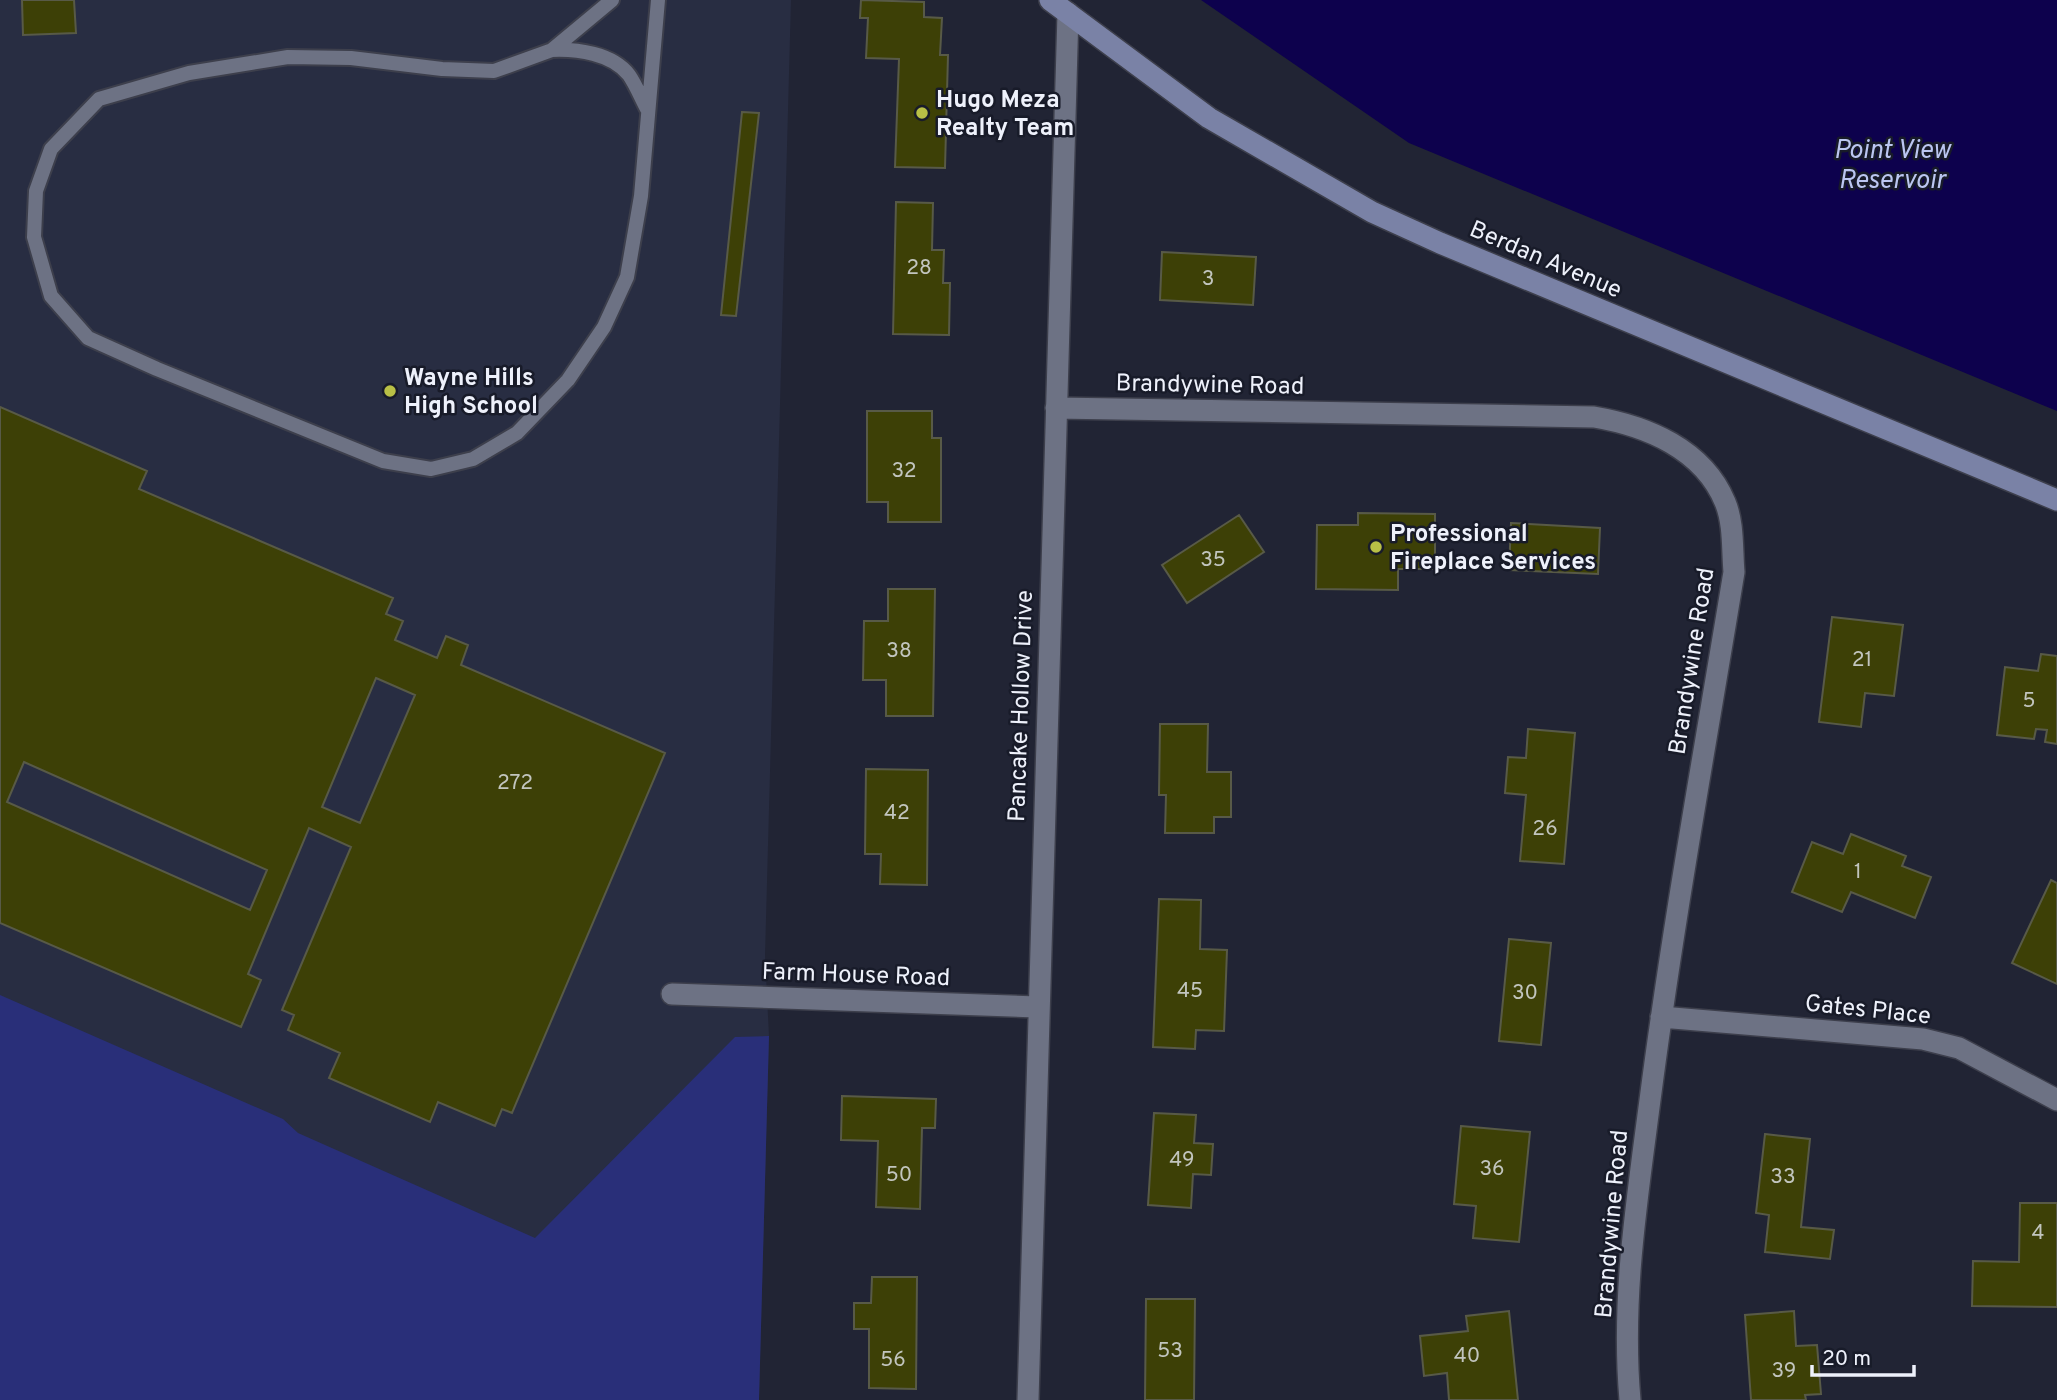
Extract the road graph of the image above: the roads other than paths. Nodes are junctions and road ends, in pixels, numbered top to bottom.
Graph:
1 (612, 0) edge
2 (658, 0) edge
3 (1050, 0) edge
4 (1068, 13) junction
5 (552, 50) junction
6 (648, 110) junction
7 (1056, 408) junction
8 (2057, 500) edge
9 (672, 994) dead end
10 (1037, 1007) junction
11 (1661, 1017) junction
12 (2057, 1100) edge
13 (1028, 1400) edge
14 (1630, 1400) edge

1 - 5 lane
2 - 6 lane
3 - 4 main road, Berdan Avenue
4 - 7 street, Pancake Hollow Drive
4 - 8 main road, Berdan Avenue
5 - 6 lane
5 - 6 lane
7 - 10 street, Pancake Hollow Drive
7 - 11 street, Brandywine Road
9 - 10 street, Farm House Road
10 - 13 street, Pancake Hollow Drive
11 - 12 street, Gates Place
11 - 14 street, Brandywine Road

